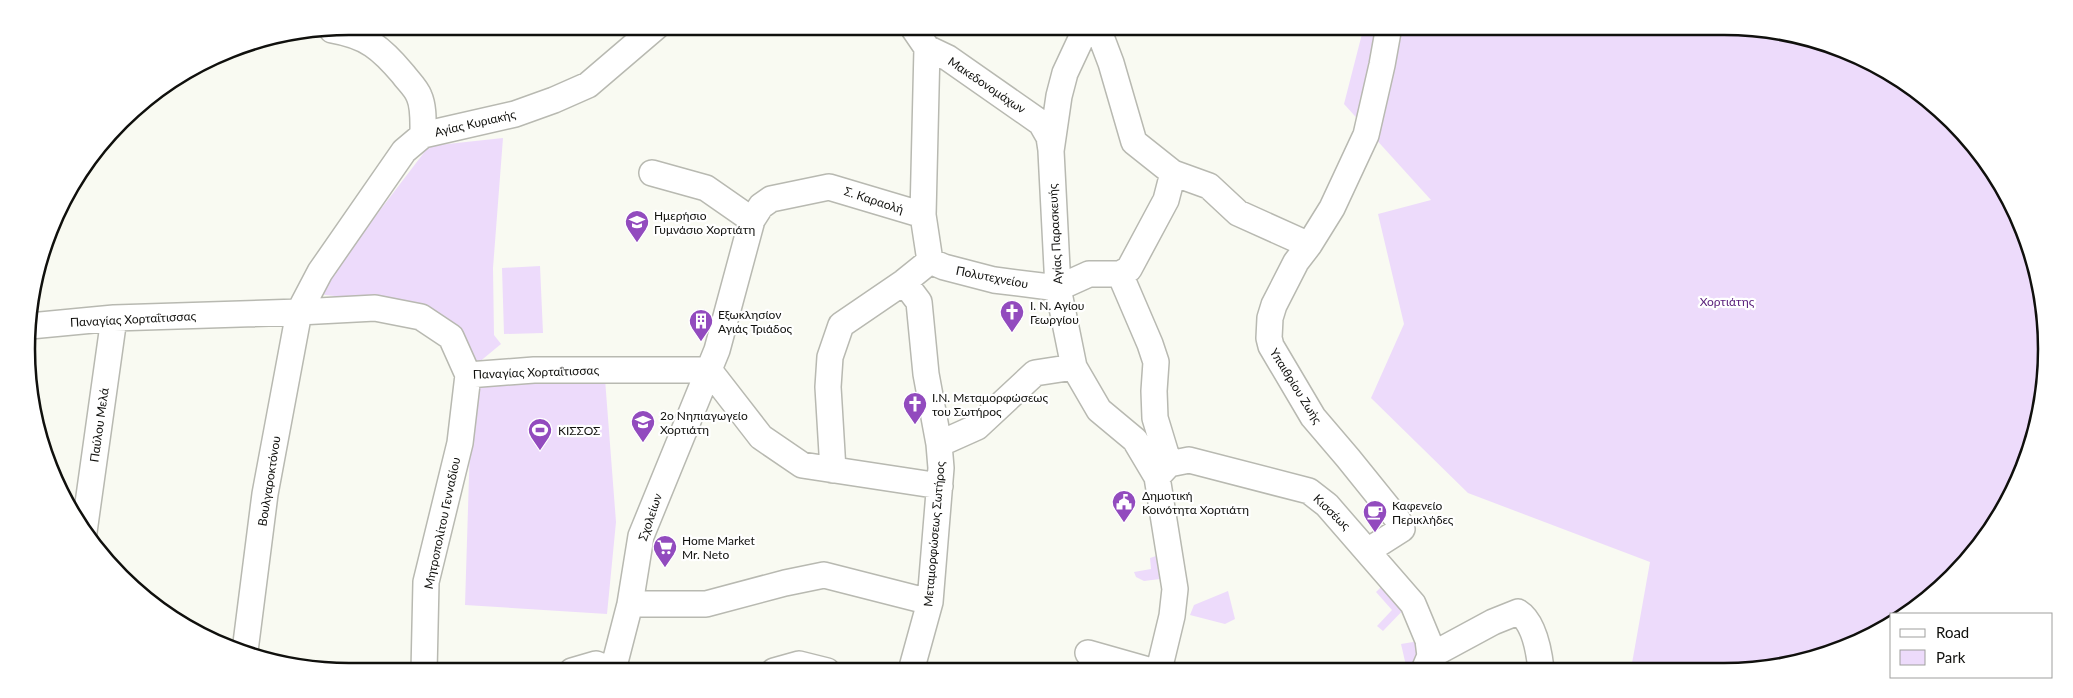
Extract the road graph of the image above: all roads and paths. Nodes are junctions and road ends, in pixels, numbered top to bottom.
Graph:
1 (355, 35) edge
2 (646, 35) edge
3 (918, 35) edge
4 (1083, 35) edge
5 (1100, 35) edge
6 (1387, 35) edge
7 (927, 48) junction
8 (423, 135) junction
9 (1052, 151) junction
10 (652, 173) dead end
11 (1173, 173) junction
12 (923, 215) junction
13 (752, 220) junction
14 (1309, 245) junction
15 (930, 261) junction
16 (1120, 274) junction
17 (904, 282) junction
18 (1058, 288) junction
19 (299, 312) junction
20 (114, 318) junction
21 (36, 325) edge
22 (1074, 367) junction
23 (709, 370) junction
24 (468, 375) junction
25 (939, 444) junction
26 (833, 470) junction
27 (1163, 470) junction
28 (940, 486) junction
29 (86, 520) edge
30 (1369, 550) junction
31 (930, 602) junction
32 (630, 604) junction
33 (246, 645) edge
34 (1088, 652) dead end
35 (424, 663) edge
36 (616, 663) edge
37 (913, 663) edge
38 (1125, 663) edge
39 (1161, 663) edge
40 (1427, 663) edge
41 (1540, 663) edge

1 - 8 street
2 - 8 street, Αγίας Κυριακής
3 - 7 street, Μακεδονομάχων
4 - 9 street, Αγίας Παρασκευής
5 - 11 street
6 - 14 street
7 - 9 street, Μακεδονομάχων
7 - 12 street
8 - 19 street, Αγίας Κυριακής
9 - 18 street, Αγίας Παρασκευής
10 - 13 street
11 - 14 street
11 - 16 street
12 - 13 street, Σ. Καραολή
12 - 15 street
13 - 23 street, Σ. Καραολή
14 - 30 street, Υπαιθρίου Ζωής
15 - 17 street
15 - 18 street, Πολυτεχνείου
16 - 18 street
16 - 27 street
17 - 25 street, Μεταμορφώσεως Σωτήρος
17 - 26 street
18 - 22 street, Αγίας Παρασκευής
19 - 20 street, Παναγίας Χορταΐτισσας
19 - 24 street, Παναγίας Χορταΐτισσας
19 - 33 street, Βουλγαροκτόνου
20 - 21 street, Παναγίας Χορταΐτισσας
20 - 29 street, Παύλου Μελά
22 - 25 street
22 - 27 street, Αγίας Παρασκευής
23 - 24 street, Παναγίας Χορταΐτισσας
23 - 26 street
23 - 32 street, Σχολείων
24 - 35 street, Μητροπολίτου Γενναδίου
25 - 28 street, Μεταμορφώσεως Σωτήρος
26 - 28 street
27 - 30 street, Κισσέως
27 - 39 street
28 - 31 street, Μεταμορφώσεως Σωτήρος
30 - 40 street, Κισσέως
31 - 32 street
31 - 37 street, Μεταμορφώσεως Σωτήρος
32 - 36 street, Σχολείων
34 - 38 street
40 - 41 street

